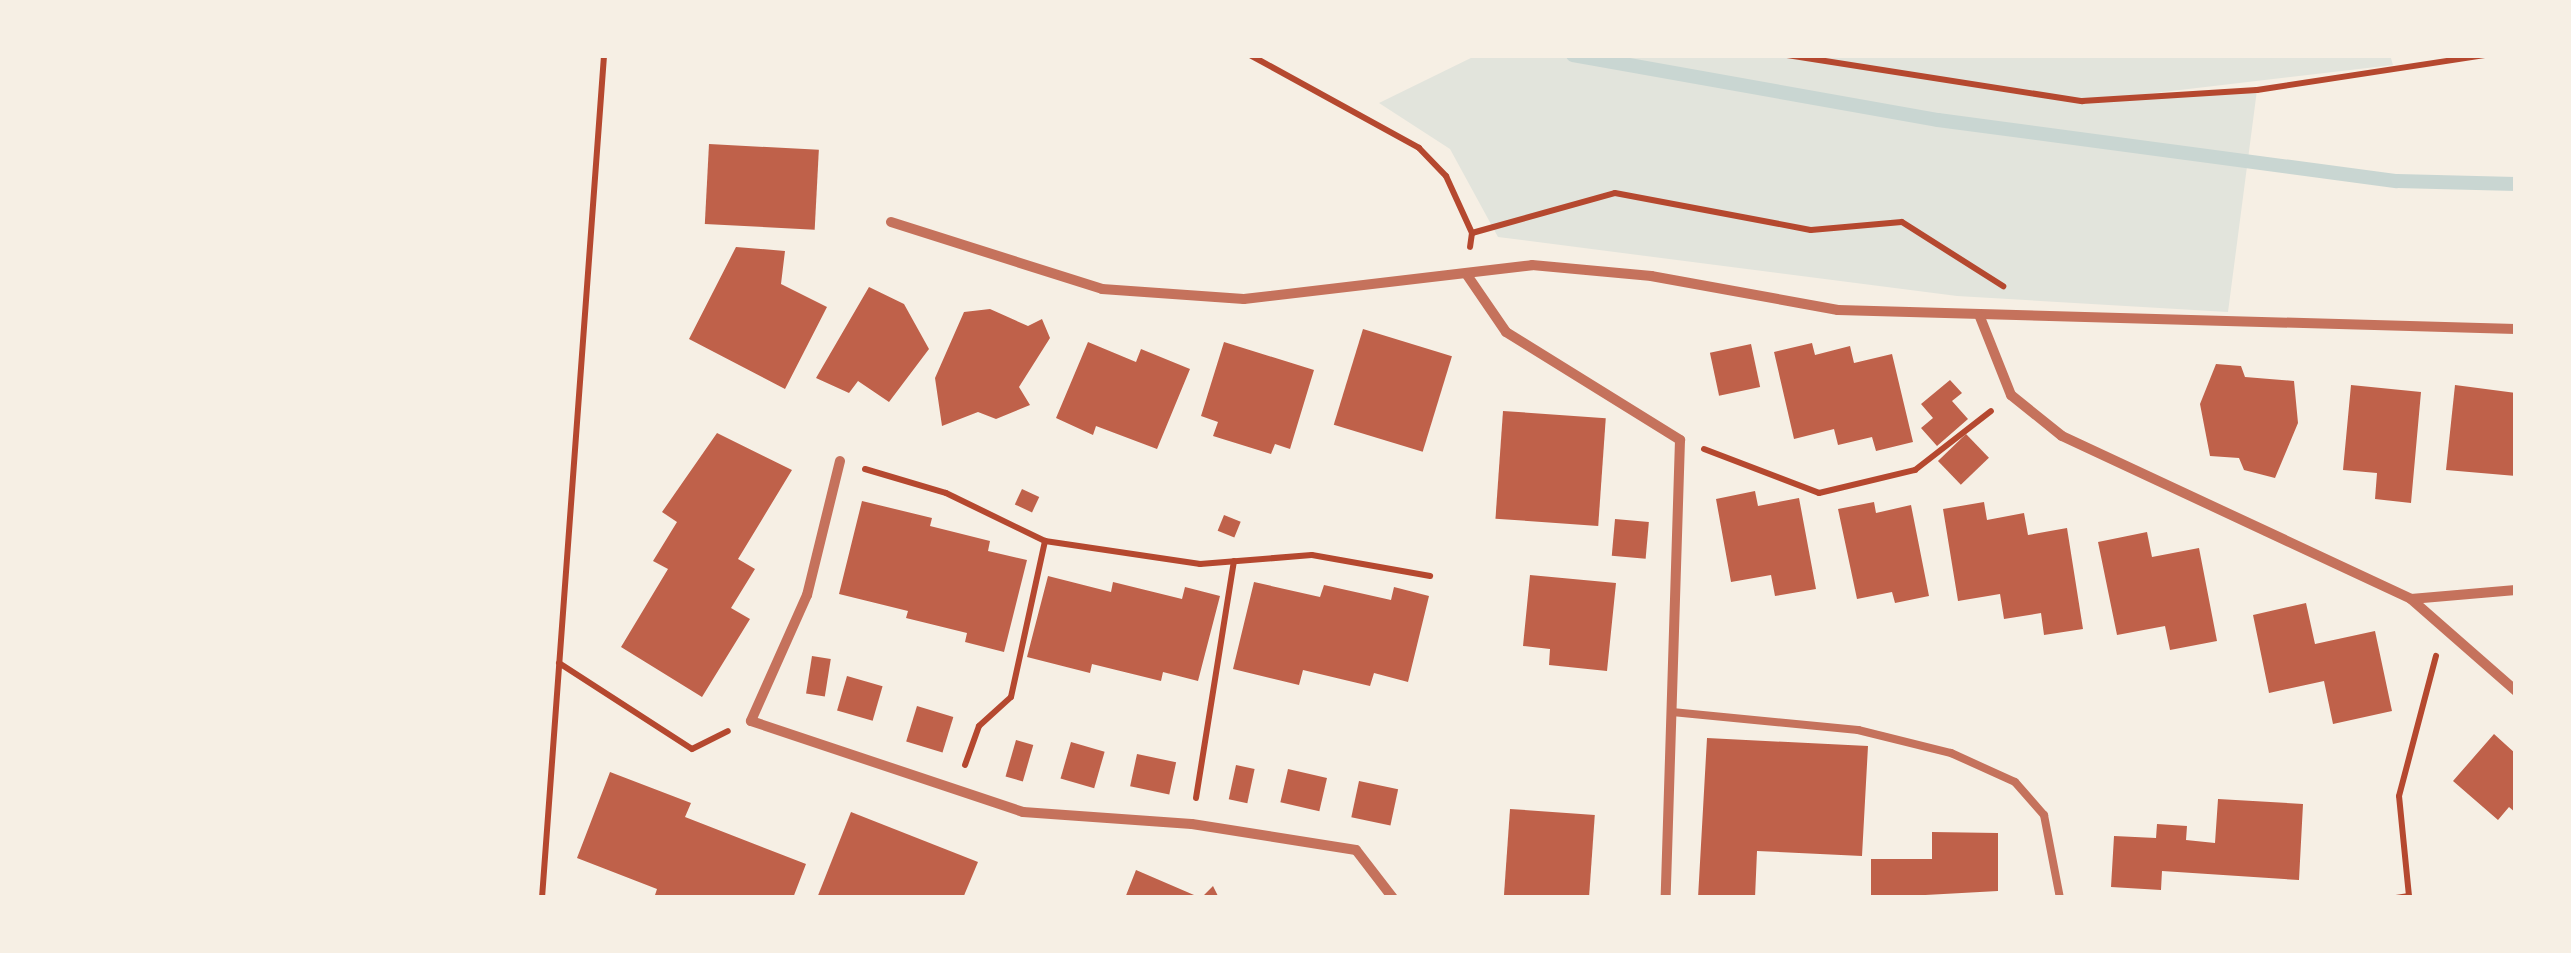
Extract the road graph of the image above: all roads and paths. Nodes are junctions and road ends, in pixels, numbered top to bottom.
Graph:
1 (604, 55) edge
2 (1250, 55) edge
3 (1787, 55) edge
4 (2486, 55) edge
5 (891, 222) dead end
6 (1472, 234) junction
7 (1467, 275) junction
8 (1980, 316) junction
9 (2023, 318) junction
10 (2516, 330) edge
11 (2011, 396) junction
12 (1680, 440) junction
13 (840, 461) joint
14 (1045, 540) junction
15 (1234, 561) junction
16 (1430, 576) dead end
17 (2516, 590) edge
18 (2411, 599) junction
19 (2444, 629) junction
20 (559, 663) junction
21 (2516, 691) edge
22 (1672, 712) junction
23 (751, 721) junction
24 (956, 789) junction
25 (1192, 824) junction
26 (2412, 897) edge
27 (542, 898) edge
28 (1393, 898) edge
29 (1666, 898) edge
30 (2060, 898) edge
31 (2396, 898) edge

1 - 20 path
2 - 6 path
3 - 4 path
5 - 7 street
6 - 7 path
6 - 9 path
7 - 8 street
7 - 12 street
8 - 9 street
8 - 11 street
9 - 10 street
11 - 12 path
11 - 18 street
12 - 22 street
13 - 14 path
13 - 23 street
14 - 15 path
14 - 24 path
15 - 16 path
15 - 25 path
17 - 18 street
18 - 19 street
19 - 21 street
19 - 26 path
20 - 23 path
20 - 27 path
22 - 29 street
22 - 30 lane
23 - 24 street
24 - 25 street
25 - 28 street
26 - 31 path

